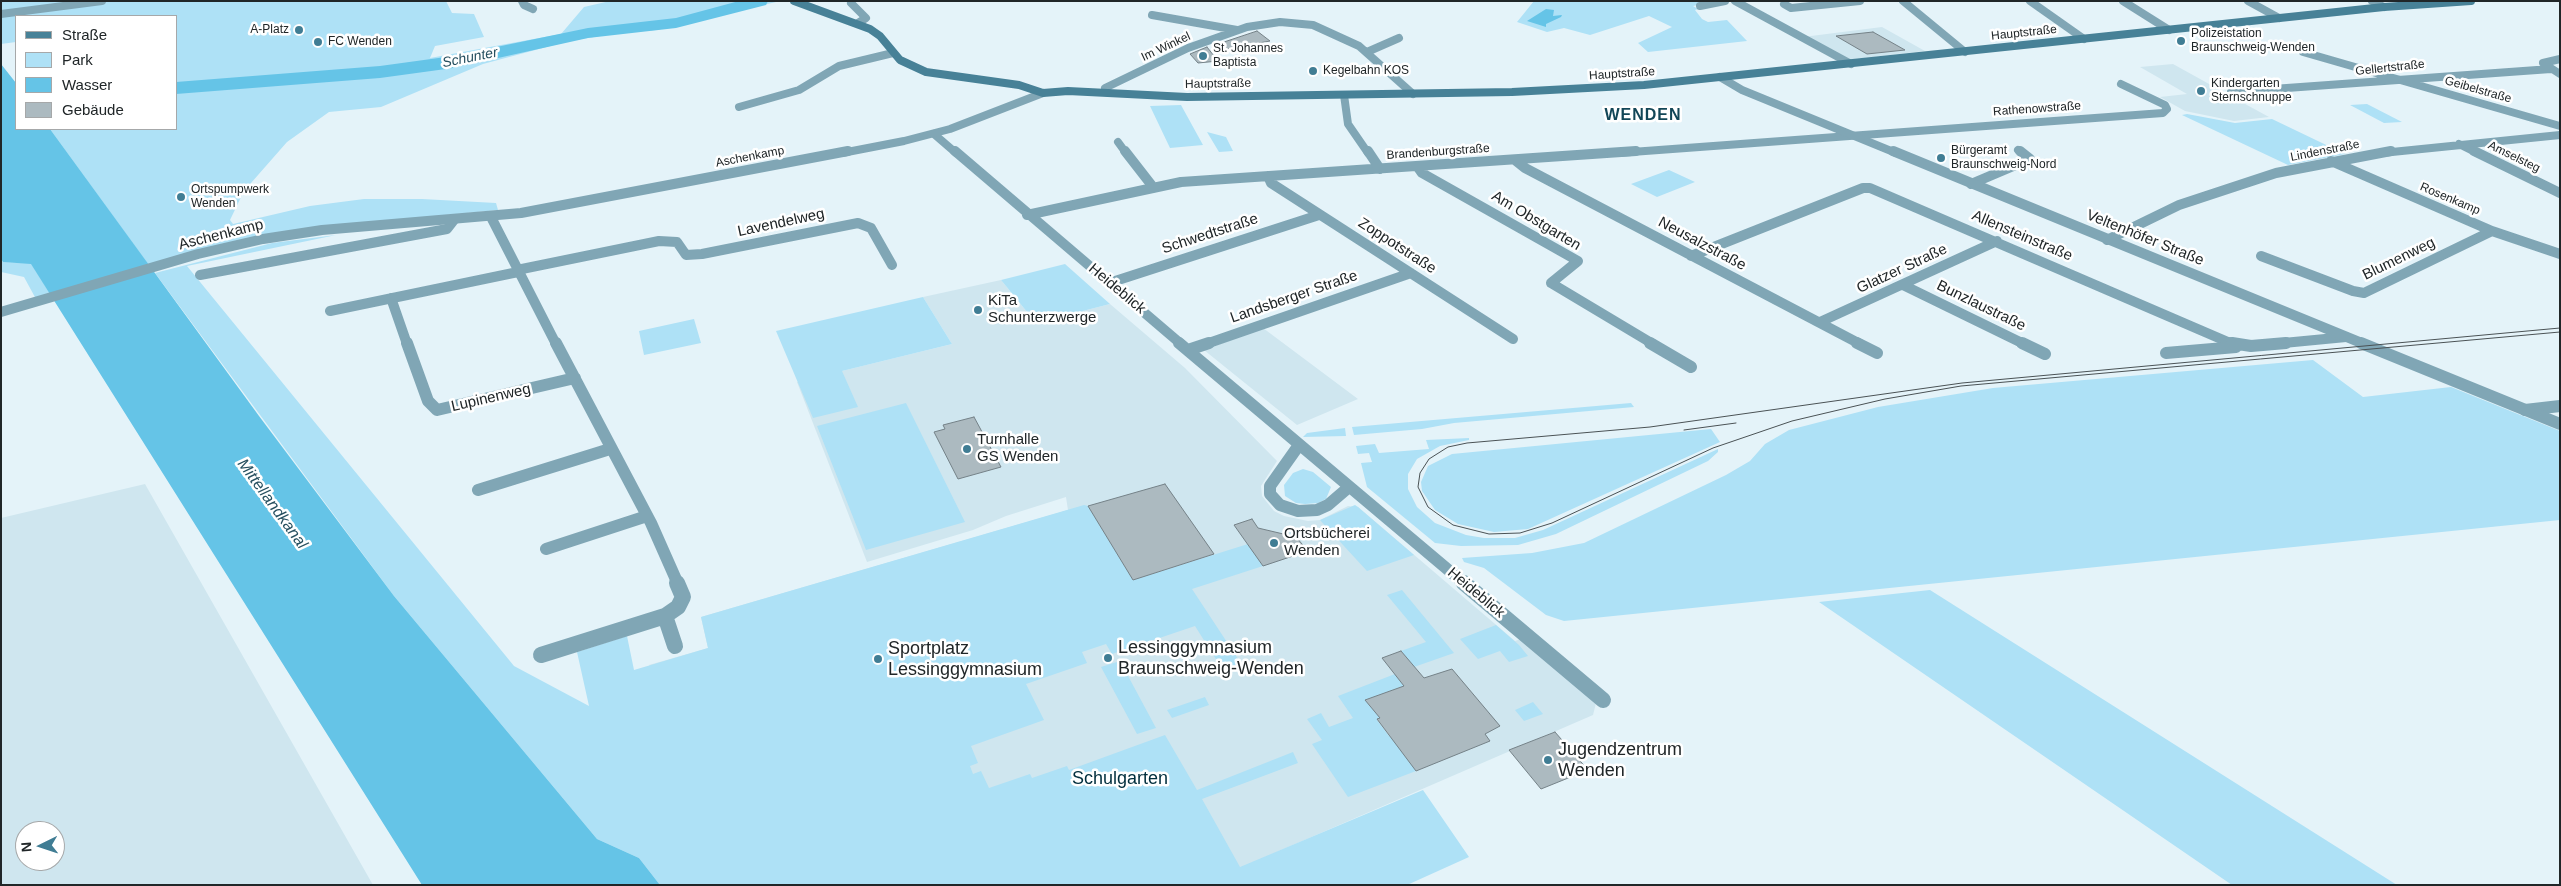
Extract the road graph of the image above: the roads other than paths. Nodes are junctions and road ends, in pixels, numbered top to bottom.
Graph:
1 (102, 1) edge
2 (522, 1) edge
3 (1725, 1) edge
4 (1735, 1) edge
5 (1860, 1) edge
6 (1903, 1) edge
7 (2030, 1) edge
8 (2123, 1) edge
9 (2248, 1) edge
10 (2372, 1) edge
11 (2471, 1) edge
12 (797, 2) edge
13 (851, 2) edge
14 (1784, 4) dead end
15 (1700, 6) dead end
16 (2384, 7) junction
17 (533, 9) dead end
18 (1, 14) edge
19 (1152, 15) dead end
20 (2279, 18) junction
21 (858, 23) junction
22 (1237, 30) junction
23 (2169, 30) junction
24 (1399, 38) dead end
25 (2084, 39) junction
26 (1367, 52) junction
27 (1965, 52) junction
28 (2303, 52) dead end
29 (893, 53) junction
30 (2560, 59) edge
31 (1851, 64) junction
32 (2551, 69) junction
33 (2560, 74) edge
34 (1720, 77) junction
35 (2399, 80) junction
36 (2121, 84) dead end
37 (1105, 88) dead end
38 (2231, 92) dead end
39 (1043, 93) junction
40 (1413, 94) junction
41 (1344, 95) junction
42 (739, 107) dead end
43 (2560, 126) edge
44 (934, 134) junction
45 (1853, 135) junction
46 (2560, 135) edge
47 (1118, 142) dead end
48 (2458, 143) junction
49 (2018, 150) dead end
50 (1516, 160) junction
51 (2332, 161) junction
52 (1417, 166) junction
53 (1380, 169) junction
54 (1268, 176) junction
55 (1971, 184) junction
56 (1153, 187) junction
57 (2560, 193) edge
58 (1028, 215) junction
59 (1319, 215) junction
60 (491, 217) junction
61 (454, 220) junction
62 (2492, 230) junction
63 (2107, 240) junction
64 (1997, 241) junction
65 (2560, 254) edge
66 (1691, 256) junction
67 (2261, 256) dead end
68 (892, 265) dead end
69 (518, 271) junction
70 (1411, 273) junction
71 (200, 275) dead end
72 (1109, 283) junction
73 (1904, 286) junction
74 (392, 298) junction
75 (330, 311) dead end
76 (1, 312) edge
77 (1820, 322) junction
78 (2346, 337) junction
79 (1513, 339) dead end
80 (2243, 346) junction
81 (1188, 350) junction
82 (2166, 352) dead end
83 (1877, 353) dead end
84 (2045, 354) dead end
85 (1691, 367) dead end
86 (575, 378) junction
87 (2560, 406) edge
88 (2525, 410) junction
89 (2560, 424) edge
90 (1299, 445) junction
91 (610, 449) junction
92 (1348, 487) junction
93 (478, 490) dead end
94 (647, 516) junction
95 (546, 549) dead end
96 (665, 616) junction
97 (675, 646) dead end
98 (541, 655) dead end
99 (1603, 700) dead end

1 - 18 street
2 - 17 street
3 - 15 street
4 - 31 street
5 - 14 street
6 - 27 street
7 - 25 street
8 - 23 street
9 - 20 street
10 - 16 street
11 - 16 main road, Hauptstraße
12 - 21 main road, Hauptstraße
13 - 21 street
16 - 20 main road, Hauptstraße
19 - 22 street, Im Winkel
20 - 23 main road, Hauptstraße
21 - 29 main road, Hauptstraße
22 - 26 street, Im Winkel
22 - 37 street, Im Winkel
23 - 25 main road, Hauptstraße
24 - 26 street
25 - 27 main road, Hauptstraße
26 - 40 street, Im Winkel
27 - 31 main road, Hauptstraße
28 - 35 street, Geibelstraße
29 - 39 main road, Hauptstraße
29 - 42 street
30 - 32 street
31 - 34 main road, Hauptstraße
32 - 33 street
32 - 35 street, Gellertstraße
34 - 40 main road, Hauptstraße
34 - 45 street, Veltenhöfer Straße
35 - 38 street, Gellertstraße
35 - 43 street, Geibelstraße
36 - 45 street, Rathenowstraße
39 - 41 main road, Hauptstraße
39 - 44 street, Aschenkamp
40 - 41 main road, Hauptstraße
41 - 53 street
44 - 58 street, Heideblick
44 - 60 street, Aschenkamp
45 - 50 street, Brandenburgstraße
45 - 55 street, Veltenhöfer Straße
46 - 48 street, Lindenstraße
47 - 56 street
48 - 51 street, Lindenstraße
48 - 57 street, Amselsteg
49 - 55 street
50 - 52 street, Brandenburgstraße
50 - 66 street, Neusalzstraße
51 - 62 street, Rosenkamp
51 - 63 street, Lindenstraße
52 - 53 street, Brandenburgstraße
52 - 85 street, Am Obstgarten
53 - 54 street, Brandenburgstraße
54 - 56 street, Brandenburgstraße
54 - 59 street, Zoppotstraße
55 - 63 street, Veltenhöfer Straße
56 - 58 street, Brandenburgstraße
58 - 72 street, Heideblick
59 - 70 street, Zoppotstraße
59 - 72 street, Schwedtstraße
60 - 61 street, Aschenkamp
60 - 69 street
61 - 71 street, Aschenkamp
61 - 76 street, Aschenkamp
62 - 65 street, Rosenkamp
62 - 67 street, Blumenweg
63 - 78 street, Veltenhöfer Straße
64 - 66 street, Allensteinstraße
64 - 73 street, Glatzer Straße
64 - 80 street, Allensteinstraße
66 - 77 street, Neusalzstraße
68 - 69 street, Lavendelweg
69 - 74 street
69 - 86 street
70 - 79 street, Zoppotstraße
70 - 81 street, Landsberger Straße
72 - 81 street, Heideblick
73 - 77 street, Glatzer Straße
73 - 84 street, Bunzlaustraße
74 - 75 street
74 - 86 street, Lupinenweg
77 - 83 street, Neusalzstraße
78 - 80 street, Allensteinstraße
78 - 88 street, Veltenhöfer Straße
80 - 82 street
81 - 90 street, Heideblick
86 - 91 street
87 - 88 street
88 - 89 street, Veltenhöfer Straße
90 - 92 street, Heideblick
90 - 92 street
91 - 93 street
91 - 94 street
92 - 99 street, Heideblick
94 - 95 street
94 - 96 street
96 - 97 street
96 - 98 street

